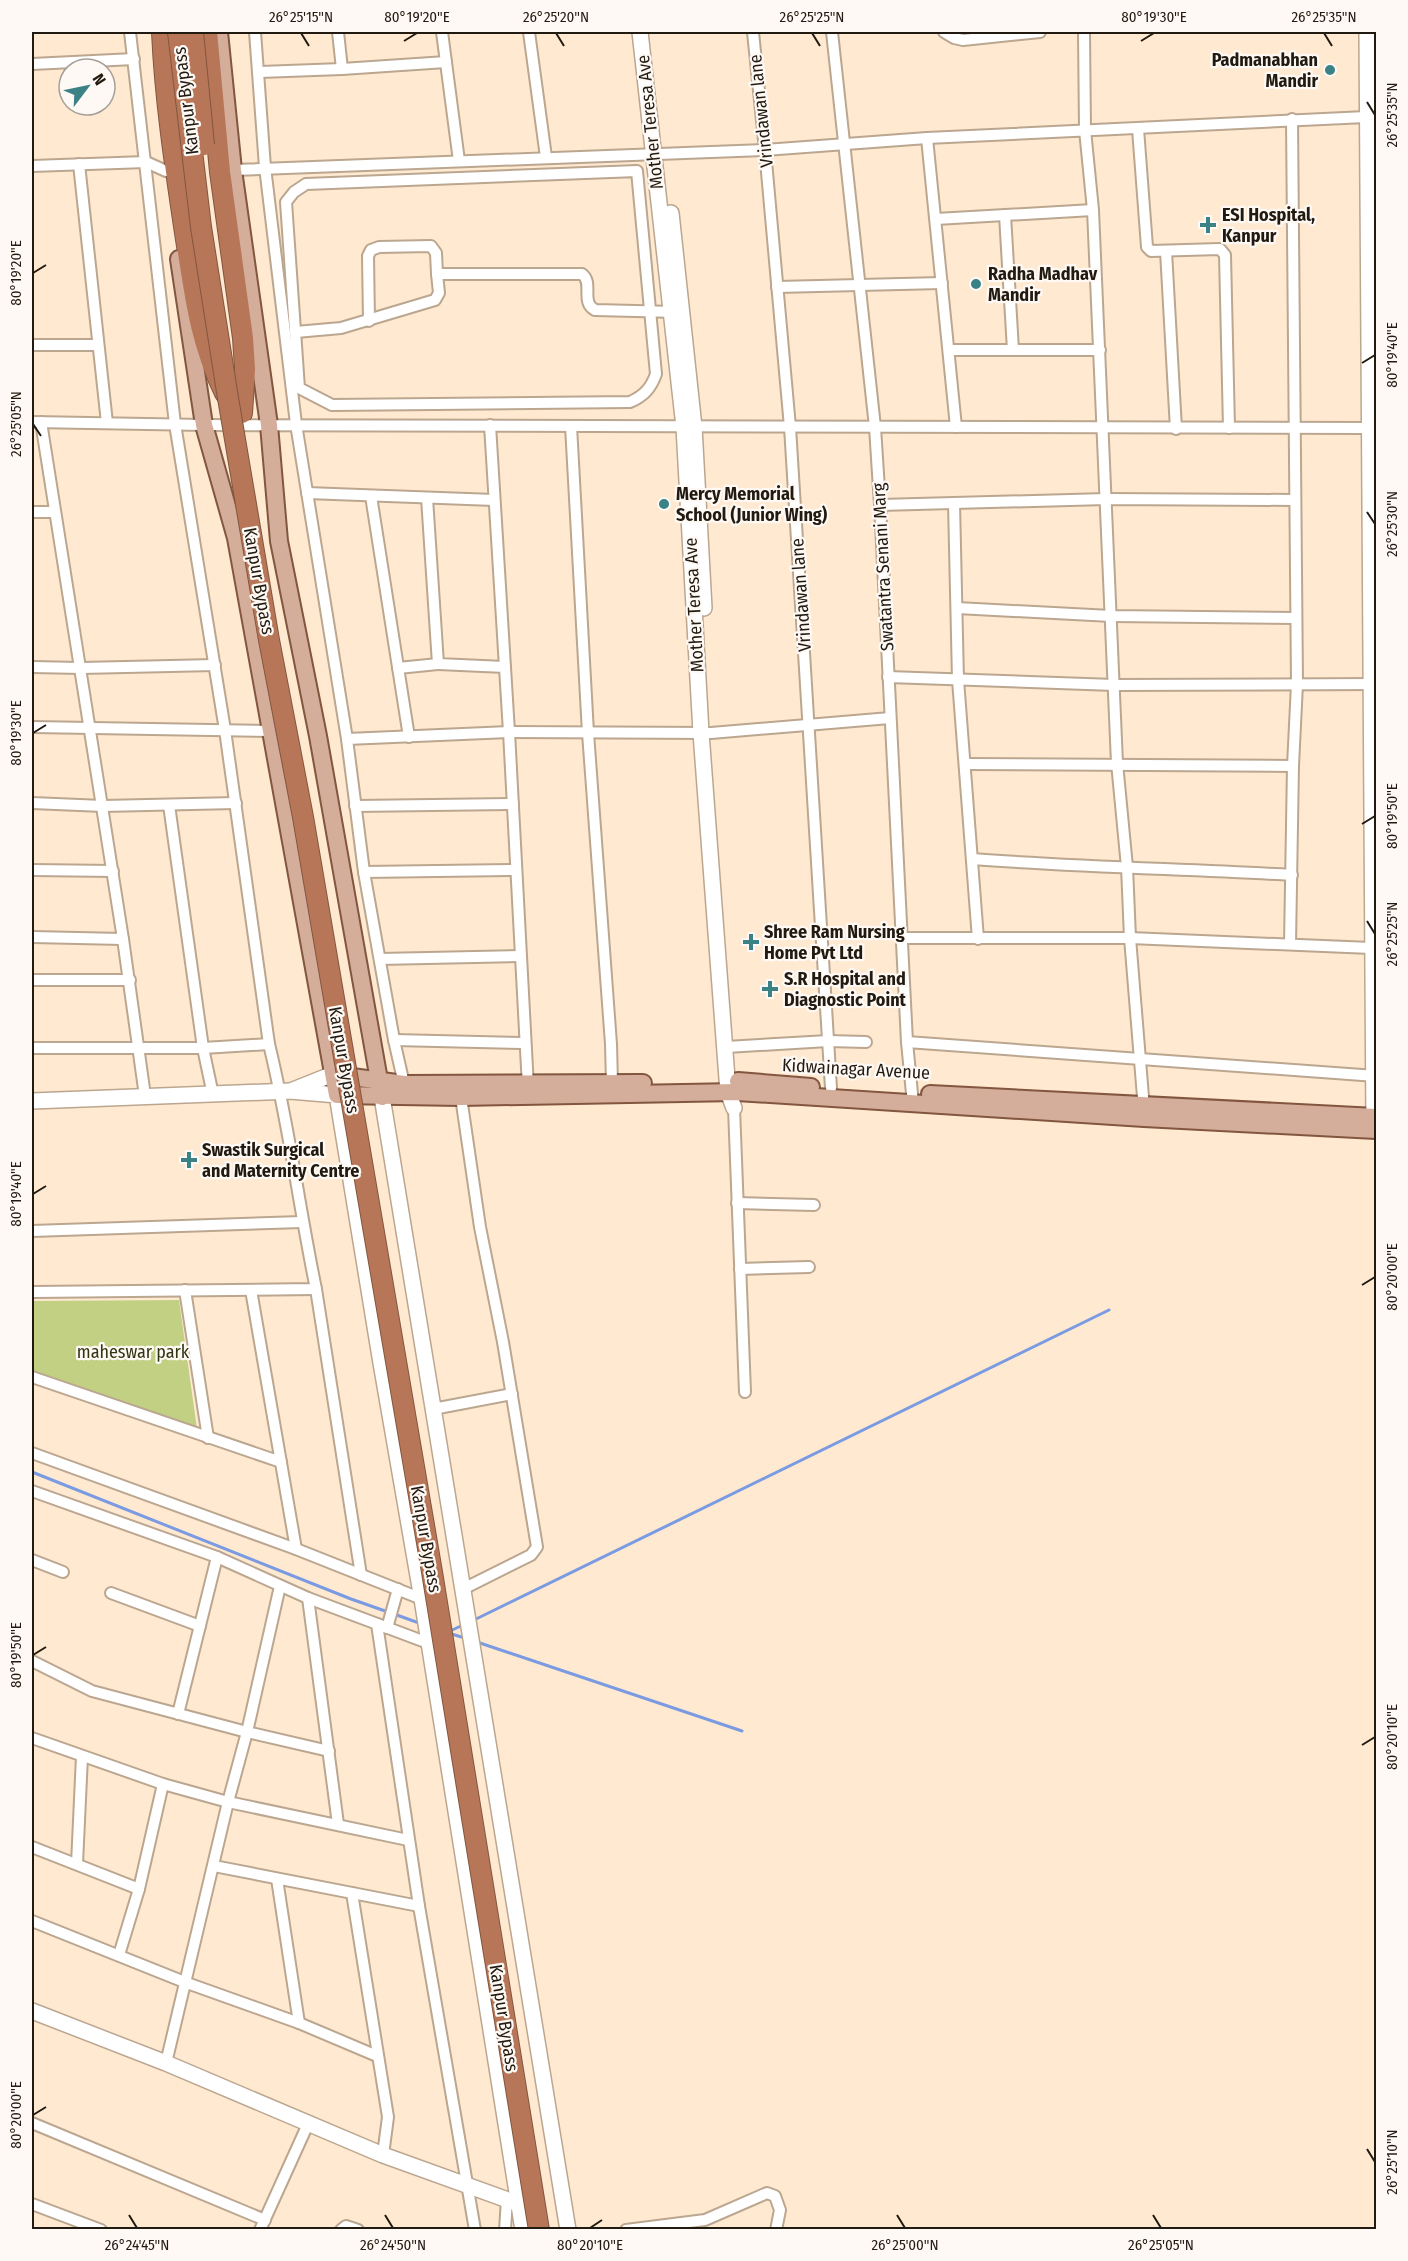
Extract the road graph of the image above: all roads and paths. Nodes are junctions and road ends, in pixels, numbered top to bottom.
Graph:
1 (130, 32) edge
2 (152, 32) edge
3 (162, 32) edge
4 (178, 32) edge
5 (193, 32) edge
6 (219, 32) edge
7 (255, 32) edge
8 (338, 32) edge
9 (442, 32) edge
10 (529, 32) edge
11 (640, 32) edge
12 (650, 32) edge
13 (753, 32) edge
14 (832, 32) edge
15 (944, 32) edge
16 (1040, 32) edge
17 (1084, 32) edge
18 (1367, 32) edge
19 (207, 40) edge
20 (134, 59) junction
21 (446, 62) junction
22 (32, 64) edge
23 (342, 69) junction
24 (260, 72) junction
25 (1366, 117) junction
26 (1292, 119) junction
27 (1138, 129) junction
28 (1085, 130) junction
29 (927, 138) junction
30 (845, 143) junction
31 (765, 150) junction
32 (659, 154) junction
33 (546, 157) junction
34 (459, 161) junction
35 (146, 162) junction
36 (80, 164) junction
37 (32, 166) edge
38 (265, 167) junction
39 (233, 170) junction
40 (166, 171) junction
41 (1093, 210) junction
42 (1005, 215) junction
43 (936, 219) junction
44 (1166, 251) junction
45 (436, 274) junction
46 (942, 283) junction
47 (859, 286) junction
48 (777, 287) junction
49 (651, 313) junction
50 (676, 313) junction
51 (369, 321) junction
52 (296, 332) junction
53 (32, 345) edge
54 (99, 345) junction
55 (949, 350) junction
56 (1013, 350) junction
57 (1100, 350) junction
58 (228, 398) junction
59 (242, 413) junction
60 (36, 422) edge
61 (107, 423) junction
62 (175, 424) junction
63 (296, 424) junction
64 (204, 425) junction
65 (269, 425) junction
66 (490, 426) junction
67 (571, 426) junction
68 (689, 427) junction
69 (790, 427) junction
70 (875, 427) junction
71 (956, 427) junction
72 (1103, 428) junction
73 (1229, 428) junction
74 (1293, 428) junction
75 (1369, 428) junction
76 (1176, 429) junction
77 (307, 493) junction
78 (370, 496) junction
79 (427, 498) junction
80 (1106, 499) junction
81 (1294, 500) junction
82 (494, 501) junction
83 (954, 503) junction
84 (880, 505) junction
85 (32, 512) edge
86 (55, 512) junction
87 (957, 608) junction
88 (1111, 616) junction
89 (1296, 618) junction
90 (438, 664) junction
91 (215, 665) junction
92 (32, 667) edge
93 (505, 667) junction
94 (81, 668) junction
95 (398, 668) junction
96 (888, 677) junction
97 (958, 680) junction
98 (1297, 684) junction
99 (1373, 684) edge
100 (1114, 685) junction
101 (890, 718) junction
102 (809, 726) junction
103 (32, 727) edge
104 (90, 728) junction
105 (225, 730) junction
106 (272, 731) junction
107 (509, 732) junction
108 (588, 733) junction
109 (706, 733) junction
110 (409, 737) junction
111 (347, 739) junction
112 (1117, 763) junction
113 (965, 764) junction
114 (1293, 765) junction
115 (1373, 766) edge
116 (32, 803) edge
117 (236, 803) junction
118 (513, 804) junction
119 (169, 805) junction
120 (103, 806) junction
121 (355, 806) junction
122 (972, 859) junction
123 (1127, 867) junction
124 (32, 870) edge
125 (516, 870) junction
126 (113, 871) junction
127 (364, 872) junction
128 (1292, 874) junction
129 (32, 937) edge
130 (902, 938) junction
131 (1130, 938) junction
132 (123, 939) junction
133 (978, 939) junction
134 (1290, 944) junction
135 (1371, 948) junction
136 (520, 956) junction
137 (380, 959) junction
138 (130, 980) junction
139 (32, 981) edge
140 (1374, 1004) edge
141 (394, 1040) junction
142 (828, 1041) junction
143 (866, 1042) dead end
144 (907, 1042) junction
145 (524, 1043) junction
146 (269, 1044) junction
147 (140, 1047) junction
148 (730, 1047) junction
149 (32, 1048) edge
150 (203, 1048) junction
151 (1141, 1060) junction
152 (333, 1074) junction
153 (1374, 1076) edge
154 (612, 1083) junction
155 (404, 1084) junction
156 (831, 1088) junction
157 (380, 1089) junction
158 (528, 1090) junction
159 (733, 1091) junction
160 (285, 1092) junction
161 (213, 1095) junction
162 (337, 1095) junction
163 (145, 1096) junction
164 (461, 1097) junction
165 (913, 1098) junction
166 (32, 1101) edge
167 (1144, 1111) junction
168 (1375, 1123) edge
169 (738, 1203) junction
170 (814, 1205) dead end
171 (302, 1222) junction
172 (32, 1231) edge
173 (809, 1267) dead end
174 (740, 1269) junction
175 (316, 1289) junction
176 (185, 1290) junction
177 (251, 1290) junction
178 (32, 1292) edge
179 (32, 1377) edge
180 (745, 1392) dead end
181 (512, 1394) junction
182 (433, 1409) junction
183 (208, 1438) junction
184 (32, 1453) edge
185 (281, 1462) junction
186 (32, 1491) edge
187 (296, 1549) junction
188 (217, 1557) junction
189 (32, 1560) edge
190 (63, 1572) dead end
191 (361, 1575) junction
192 (280, 1586) junction
193 (463, 1589) junction
194 (111, 1593) dead end
195 (397, 1594) junction
196 (308, 1598) junction
197 (423, 1603) junction
198 (200, 1626) junction
199 (382, 1626) junction
200 (428, 1637) junction
201 (32, 1661) edge
202 (178, 1714) junction
203 (247, 1732) junction
204 (32, 1738) edge
205 (328, 1751) junction
206 (82, 1756) junction
207 (164, 1784) junction
208 (228, 1802) junction
209 (338, 1824) junction
210 (408, 1840) junction
211 (32, 1847) edge
212 (76, 1864) junction
213 (214, 1866) junction
214 (278, 1879) junction
215 (139, 1888) junction
216 (351, 1893) junction
217 (419, 1906) junction
218 (32, 1922) edge
219 (119, 1955) junction
220 (187, 1983) junction
221 (32, 2011) edge
222 (299, 2023) junction
223 (377, 2056) junction
224 (166, 2063) junction
225 (32, 2123) edge
226 (308, 2124) junction
227 (383, 2155) junction
228 (468, 2186) junction
229 (513, 2202) junction
230 (32, 2204) edge
231 (262, 2225) edge
232 (707, 2225) edge
233 (101, 2229) edge
234 (341, 2229) edge
235 (358, 2229) edge
236 (475, 2229) edge
237 (505, 2229) edge
238 (524, 2229) edge
239 (539, 2229) edge
240 (552, 2229) edge
241 (568, 2229) edge
242 (626, 2229) edge
243 (776, 2229) edge

1 - 20 street
2 - 40 main road
3 - 58 highway
4 - 58 highway, Kanpur Bypass, bridge
5 - 59 highway, Kanpur Bypass, bridge
6 - 39 main road
7 - 24 street
8 - 23 street
9 - 21 street
10 - 33 street
11 - 32 street, Mother Teresa Ave
12 - 32 street
13 - 31 street, Vrindawan lane
14 - 30 street, Swatantra Senani Marg
15 - 16 street
17 - 28 street
18 - 25 street
19 - 59 highway
20 - 22 street
20 - 35 street
21 - 23 street
21 - 34 street
23 - 24 street
24 - 38 street
25 - 26 street
25 - 75 street
26 - 27 street
26 - 74 street
27 - 28 street
27 - 44 street
28 - 29 street
28 - 41 street
29 - 30 street
29 - 43 street
30 - 31 street
30 - 47 street, Swatantra Senani Marg
31 - 32 street
31 - 48 street, Vrindawan lane
32 - 33 street
32 - 50 street
33 - 34 street
34 - 38 street
35 - 36 street
35 - 40 street
35 - 62 street
36 - 37 street
36 - 54 street
38 - 39 street
38 - 63 street
39 - 65 main road
40 - 64 main road
41 - 42 street
41 - 57 street
42 - 43 street
42 - 56 street
43 - 46 street
44 - 73 street
44 - 76 street
45 - 49 street
45 - 51 street
45 - 51 street
46 - 47 street
46 - 55 street
47 - 48 street
47 - 70 street, Swatantra Senani Marg
48 - 69 street, Vrindawan lane
49 - 50 street
49 - 52 street
49 - 52 street
50 - 68 street
51 - 52 street
53 - 54 street
54 - 61 street
55 - 56 street
55 - 71 street
56 - 57 street
57 - 72 street
58 - 239 highway, Kanpur Bypass, bridge
59 - 240 highway, Kanpur Bypass
60 - 61 street
60 - 86 street
61 - 62 street
62 - 64 street
62 - 91 street
63 - 65 street
63 - 66 street
63 - 77 street
64 - 65 street
64 - 106 main road
65 - 157 main road
66 - 67 street
66 - 82 street
67 - 68 street
67 - 108 street
68 - 69 street
68 - 109 street
69 - 70 street
69 - 102 street, Vrindawan lane
70 - 71 street
70 - 84 street, Swatantra Senani Marg
71 - 72 street
72 - 76 street
72 - 80 street
73 - 74 street
73 - 76 street
74 - 75 street
74 - 81 street
75 - 99 street
77 - 78 street
77 - 111 street
78 - 79 street
78 - 95 street
79 - 82 street
79 - 90 street
80 - 81 street
80 - 83 street
80 - 88 street
81 - 89 street
82 - 93 street
83 - 84 street
83 - 87 street
84 - 96 street, Swatantra Senani Marg
85 - 86 street
86 - 94 street
87 - 88 street
87 - 97 street
88 - 89 street
88 - 100 street
89 - 98 street
90 - 93 street
90 - 95 street
91 - 94 street
91 - 105 street
92 - 94 street
93 - 107 street
94 - 104 street
95 - 110 street
96 - 97 street
96 - 101 street, Swatantra Senani Marg
97 - 100 street
97 - 113 street
98 - 99 street
98 - 100 street
98 - 114 street
99 - 115 street
100 - 112 street
101 - 102 street
101 - 130 street, Swatantra Senani Marg
102 - 109 street
102 - 142 street, Vrindawan lane
103 - 104 street
104 - 105 street
104 - 120 street
105 - 106 street
105 - 117 street
106 - 152 main road
107 - 108 street
107 - 110 street
107 - 118 street
108 - 109 street
108 - 154 street
109 - 148 street
110 - 111 street
111 - 121 street
112 - 113 street
112 - 114 street
112 - 123 street
113 - 122 street
114 - 128 street
115 - 135 street
116 - 120 street
117 - 119 street
117 - 146 street
118 - 121 street
118 - 125 street
119 - 120 street
119 - 150 street
120 - 126 street
121 - 127 street
122 - 123 street
122 - 133 street
123 - 128 street
123 - 131 street
124 - 126 street
125 - 127 street
125 - 136 street
126 - 132 street
127 - 137 street
128 - 134 street
129 - 132 street
130 - 133 street
130 - 144 street, Swatantra Senani Marg
131 - 133 street
131 - 134 street
131 - 151 street
132 - 138 street
134 - 135 street
135 - 140 street
136 - 137 street
136 - 145 street
137 - 141 street
138 - 139 street
138 - 147 street
140 - 153 street
141 - 145 street
141 - 155 street
142 - 143 street
142 - 148 street
142 - 156 street, Vrindawan lane
144 - 151 street
144 - 165 street, Swatantra Senani Marg
145 - 158 street
146 - 150 street
146 - 160 street
147 - 149 street
147 - 150 street
147 - 163 street
148 - 159 street
150 - 161 street
151 - 153 street
151 - 167 street
152 - 157 main road, Kidwainagar Avenue
152 - 160 street
152 - 162 main road
153 - 168 street
154 - 158 main road, Kidwainagar Avenue
154 - 159 main road, Kidwainagar Avenue
155 - 157 main road, Kidwainagar Avenue
155 - 158 main road, Kidwainagar Avenue
156 - 159 main road, Kidwainagar Avenue
156 - 165 main road, Kidwainagar Avenue
157 - 162 main road, Kidwainagar Avenue
157 - 164 main road, Kidwainagar Avenue
157 - 182 street
158 - 159 main road, Kidwainagar Avenue
158 - 164 main road, Kidwainagar Avenue
159 - 165 main road, Kidwainagar Avenue
159 - 169 street
160 - 161 street
160 - 162 street
160 - 171 street
161 - 163 street
162 - 197 street
163 - 166 street
164 - 181 street
165 - 167 main road, Kidwainagar Avenue
167 - 168 main road, Kidwainagar Avenue
169 - 170 street
169 - 174 street
171 - 172 street
171 - 175 street
173 - 174 street
174 - 180 street
175 - 177 street
175 - 191 street
176 - 177 street
176 - 178 street
176 - 183 street
177 - 185 street
179 - 183 street
181 - 182 street
181 - 193 street
182 - 193 street
183 - 185 street
184 - 187 street
185 - 187 street
186 - 188 street
187 - 191 street
188 - 192 street
188 - 198 street
189 - 190 street
191 - 195 street
192 - 196 street
192 - 203 street
193 - 241 street
194 - 198 street
195 - 197 street
195 - 199 street
196 - 199 street
196 - 205 street
197 - 200 street
198 - 202 street
199 - 200 street
199 - 210 street
200 - 229 street
201 - 202 street
202 - 203 street
203 - 205 street
203 - 208 street
204 - 206 street
205 - 209 street
206 - 207 street
206 - 212 street
207 - 208 street
207 - 215 street
208 - 209 street
208 - 213 street
209 - 210 street
210 - 217 street
211 - 212 street
212 - 215 street
213 - 214 street
213 - 220 street
214 - 216 street
214 - 222 street
215 - 219 street
216 - 217 street
216 - 223 street
217 - 228 street
218 - 219 street
219 - 220 street
220 - 222 street
220 - 224 street
221 - 224 street
222 - 223 street
223 - 227 street
224 - 226 street
225 - 231 street
226 - 227 street
226 - 231 street
227 - 228 street
228 - 229 street
228 - 236 street
229 - 237 street
229 - 238 street
230 - 233 street
232 - 242 street
232 - 243 street
234 - 235 street

